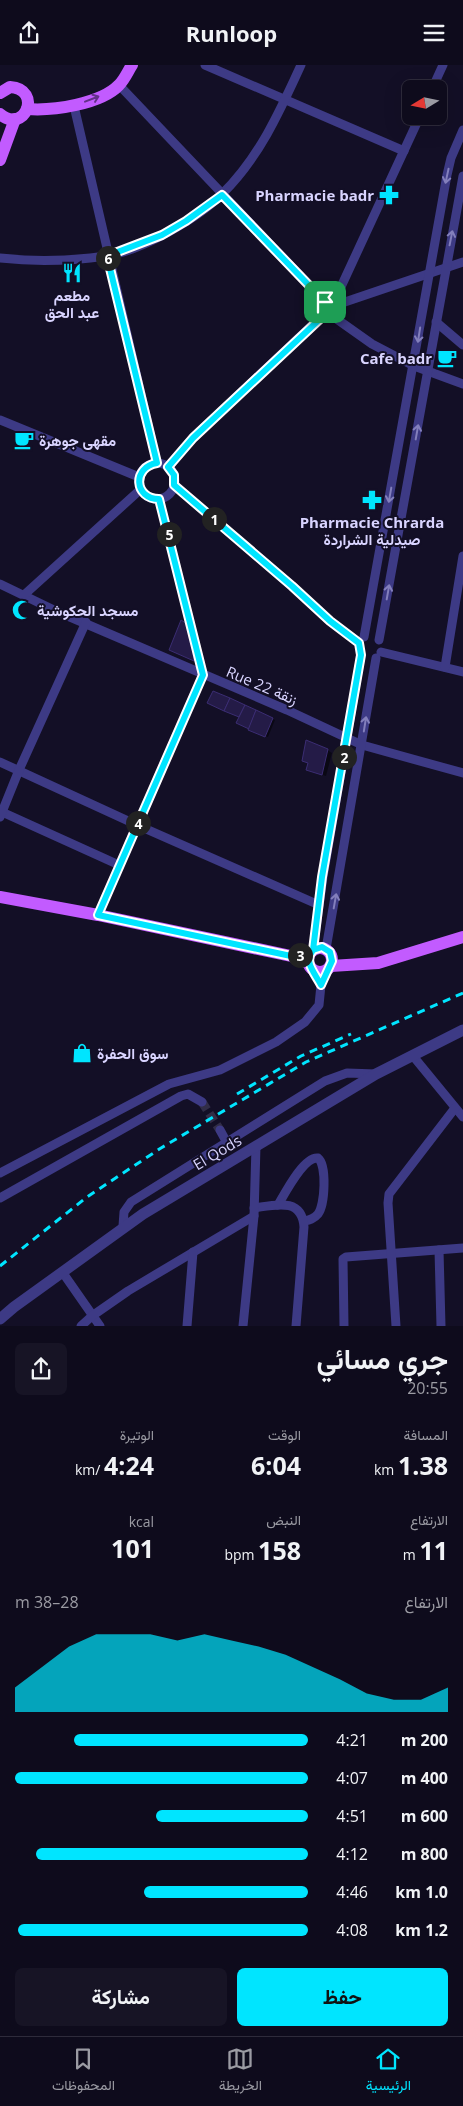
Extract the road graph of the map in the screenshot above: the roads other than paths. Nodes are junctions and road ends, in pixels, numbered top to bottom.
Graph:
1 (132, 65) edge
2 (205, 65) edge
3 (301, 65) edge
4 (443, 65) edge
5 (436, 80) edge
6 (119, 85) junction
7 (0, 93) edge
8 (285, 99) junction
9 (74, 106) junction
10 (27, 109) junction
11 (0, 114) edge
12 (14, 119) junction
13 (416, 125) edge
14 (463, 130) edge
15 (404, 151) junction
16 (0, 160) edge
17 (463, 177) edge
18 (222, 195) junction
19 (107, 256) junction
20 (0, 258) edge
21 (463, 262) edge
22 (446, 267) junction
23 (429, 273) junction
24 (332, 303) junction
25 (328, 314) junction
26 (436, 321) junction
27 (463, 345) edge
28 (414, 366) junction
29 (428, 370) junction
30 (463, 383) edge
31 (0, 420) edge
32 (157, 463) junction
33 (168, 467) junction
34 (139, 477) junction
35 (174, 485) junction
36 (141, 489) junction
37 (159, 499) junction
38 (463, 556) edge
39 (0, 584) edge
40 (24, 595) junction
41 (86, 622) junction
42 (362, 640) junction
43 (379, 640) junction
44 (361, 655) junction
45 (378, 655) junction
46 (445, 667) junction
47 (463, 672) edge
48 (203, 675) junction
49 (347, 738) junction
50 (362, 745) junction
51 (0, 762) edge
52 (19, 770) junction
53 (463, 773) edge
54 (1, 814) edge
55 (138, 825) junction
56 (119, 865) junction
57 (0, 897) edge
58 (319, 905) junction
59 (98, 915) junction
60 (463, 934) edge
61 (311, 959) junction
62 (329, 960) junction
63 (321, 985) junction
64 (463, 1031) edge
65 (413, 1056) junction
66 (376, 1074) junction
67 (202, 1102) tunnel mouth
68 (455, 1108) junction
69 (463, 1117) edge
70 (220, 1130) tunnel mouth
71 (226, 1141) junction
72 (256, 1146) junction
73 (0, 1173) edge
74 (0, 1198) edge
75 (278, 1205) junction
76 (254, 1212) junction
77 (304, 1221) junction
78 (123, 1226) junction
79 (463, 1249) edge
80 (438, 1250) junction
81 (193, 1252) junction
82 (392, 1254) junction
83 (63, 1273) junction
84 (92, 1316) junction
85 (0, 1319) edge
86 (81, 1326) edge
87 (100, 1326) edge
88 (187, 1326) edge
89 (243, 1326) edge
90 (296, 1326) edge
91 (344, 1326) edge
92 (396, 1326) edge
93 (441, 1326) edge

1 - 6 main road
2 - 8 street
3 - 8 street
4 - 5 street
9 -> 6 main road
6 - 18 street
7 - 10 main road
8 - 15 street
8 - 18 street
9 - 10 main road
9 - 19 street
10 - 12 main road
11 - 12 main road
12 - 16 main road
13 - 15 street
14 -> 23 street
15 - 24 street
22 -> 17 street
18 - 19 street
18 - 24 street
19 - 20 street
19 - 32 street
21 - 22 street
22 - 23 street
22 - 26 street
23 - 24 street
23 -> 28 street
24 - 25 street
24 - 25 street
25 - 28 street
25 - 33 street
26 - 27 street
26 - 29 street
28 - 29 street
28 -> 42 street
29 - 30 street
43 -> 29 street
31 - 34 street
32 - 33 street
32 - 34 street
33 - 35 street
34 - 36 street
35 - 37 street
35 - 42 street
36 - 37 street
36 - 40 street
37 - 48 street
38 - 46 street
39 - 40 street, Rue 22 زنقة
40 - 41 street, Rue 22 زنقة
41 - 48 street, Rue 22 زنقة
41 - 52 street
42 - 43 street
42 - 44 street
43 - 45 street
44 - 45 street
44 - 49 street
45 - 46 street
50 -> 45 street
46 - 47 street
48 - 49 street, Rue 22 زنقة
48 - 55 street
49 - 50 street, Rue 22 زنقة
49 - 58 street
50 - 53 street, Rue 22 زنقة
62 -> 50 street
51 - 52 street
52 - 54 street
52 - 55 street
54 - 56 street
55 - 56 street
55 - 58 street
56 - 59 street
57 - 59 main road
58 - 61 street
59 - 61 main road
60 - 62 main road
61 - 62 main road
61 - 62 main road
61 - 63 street
62 - 63 street
63 - 73 street
64 - 65 street, El Qods
65 - 66 street, El Qods
65 - 68 street
66 - 71 street
66 - 72 street, El Qods
67 - 74 street
68 - 69 street
68 - 82 street
70 - 71 street
71 - 78 street
72 - 76 street
72 - 78 street, El Qods
75 - 76 street
75 - 77 street
75 - 77 street
76 - 81 street
76 - 89 street
77 - 90 street
78 - 83 street, El Qods
79 - 80 street
80 - 82 street
80 - 93 street
81 - 84 street
81 - 88 street
82 - 91 street
82 - 92 street
83 - 84 street
83 - 85 street, El Qods
84 - 86 street
84 - 87 street

